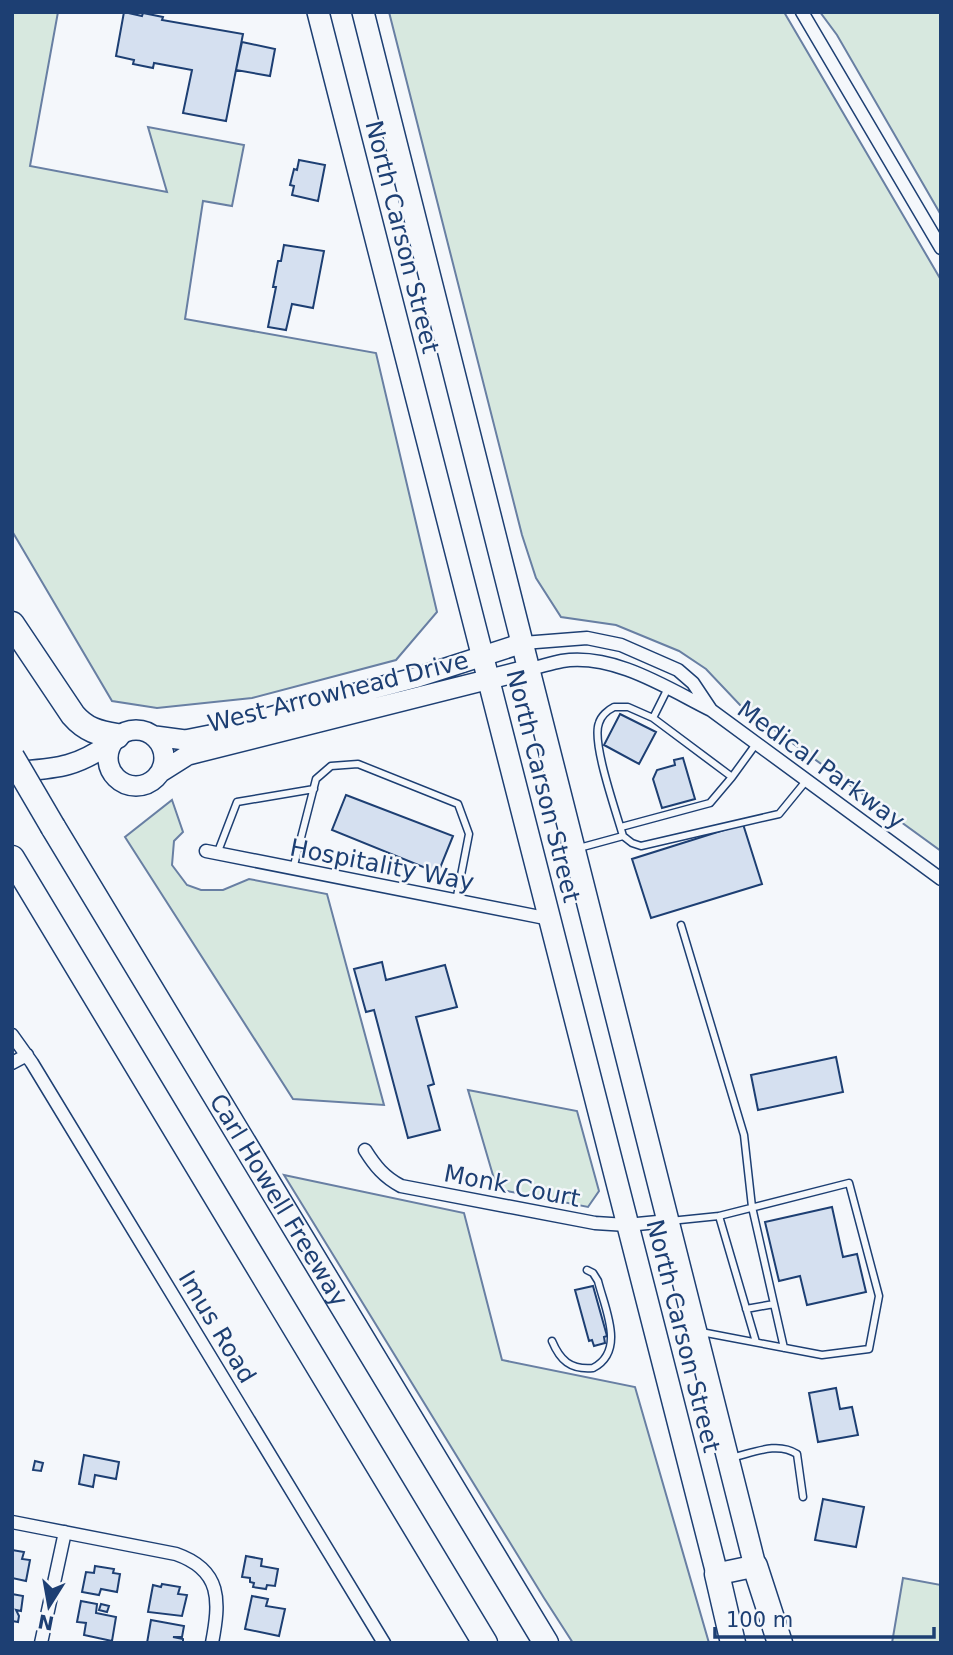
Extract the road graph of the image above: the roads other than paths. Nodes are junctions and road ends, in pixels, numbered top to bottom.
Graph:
1 (318, 12) edge
2 (363, 12) edge
3 (802, 12) edge
4 (941, 248) edge
5 (12, 624) edge
6 (523, 643) junction
7 (483, 656) junction
8 (530, 669) junction
9 (490, 680) junction
10 (668, 688) junction
11 (711, 710) junction
12 (653, 718) junction
13 (155, 736) junction
14 (114, 740) junction
15 (756, 744) junction
16 (12, 757) edge
17 (62, 768) junction
18 (12, 772) edge
19 (161, 772) junction
20 (732, 776) junction
21 (117, 779) junction
22 (806, 780) junction
23 (314, 789) junction
24 (621, 827) junction
25 (623, 836) junction
26 (575, 849) junction
27 (212, 853) joint
28 (12, 858) edge
29 (293, 869) junction
30 (941, 879) edge
31 (456, 901) junction
32 (550, 919) junction
33 (681, 925) dead end
34 (12, 1035) edge
35 (27, 1055) junction
36 (12, 1063) edge
37 (365, 1150) dead end
38 (752, 1207) junction
39 (719, 1216) junction
40 (668, 1221) junction
41 (628, 1225) junction
42 (587, 1269) dead end
43 (774, 1304) junction
44 (746, 1309) junction
45 (696, 1331) junction
46 (552, 1341) dead end
47 (756, 1342) junction
48 (784, 1348) junction
49 (728, 1458) junction
50 (803, 1497) dead end
51 (12, 1522) edge
52 (65, 1532) junction
53 (755, 1566) junction
54 (717, 1574) junction
55 (41, 1643) edge
56 (212, 1643) edge
57 (384, 1643) edge
58 (485, 1643) edge
59 (546, 1643) edge
60 (733, 1643) edge
61 (780, 1643) edge

1 - 7 main road, North Carson Street
2 - 6 main road, North Carson Street
3 - 4 street
5 - 14 highway
6 - 7 main road, West Arrowhead Drive
6 - 8 main road, North Carson Street
6 - 11 street, Medical Parkway
7 - 9 main road, North Carson Street
7 - 13 main road, West Arrowhead Drive
8 - 9 main road, West Arrowhead Drive
8 - 10 street, Medical Parkway
8 - 26 main road, North Carson Street
9 - 19 main road, West Arrowhead Drive
9 - 32 main road, North Carson Street
10 - 11 street, Medical Parkway
10 - 12 lane
11 - 15 street, Medical Parkway
12 - 20 lane
12 - 24 lane
13 - 14 main road
13 - 19 main road
14 - 17 main road
14 - 21 main road
15 - 20 lane
15 - 22 street, Medical Parkway
16 - 59 highway, Carl Howell Freeway, bridge
17 - 18 main road
17 - 21 main road
19 - 21 main road
20 - 24 lane
22 - 25 lane
22 - 30 street, Medical Parkway
23 - 27 lane
23 - 29 lane
23 - 31 lane
24 - 25 lane
25 - 26 lane
26 - 40 main road, North Carson Street
27 - 29 street, Hospitality Way
28 - 58 highway
29 - 31 street, Hospitality Way
31 - 32 street, Hospitality Way
32 - 41 main road, North Carson Street
33 - 38 lane
34 - 35 street, Imus Road
35 - 36 street
35 - 57 street, Imus Road
37 - 41 street, Monk Court
38 - 39 lane
38 - 43 lane
38 - 48 lane
39 - 40 lane
39 - 44 lane
40 - 41 street, Monk Court
40 - 45 main road, North Carson Street
41 - 54 main road, North Carson Street
42 - 46 lane
43 - 44 lane
43 - 48 lane
44 - 47 lane
45 - 47 lane
45 - 49 main road, North Carson Street
47 - 48 lane
49 - 50 lane
49 - 53 main road, North Carson Street
51 - 52 street
52 - 55 street
52 - 56 street
53 - 54 main road
53 - 61 highway
54 - 60 highway

